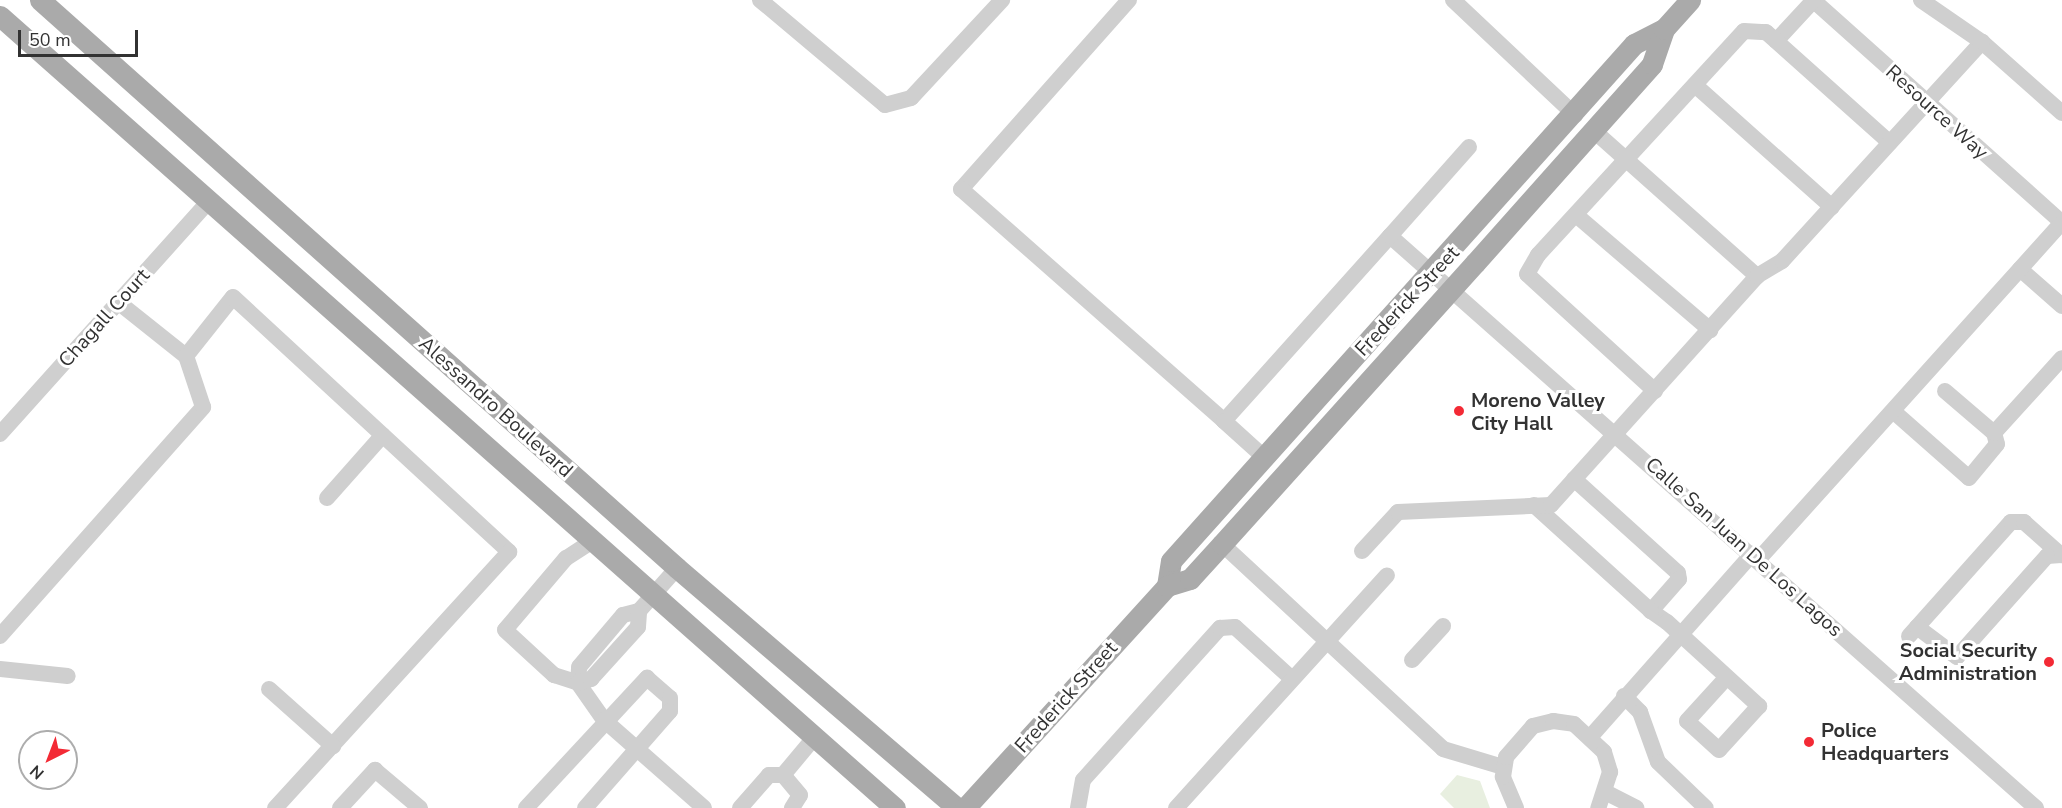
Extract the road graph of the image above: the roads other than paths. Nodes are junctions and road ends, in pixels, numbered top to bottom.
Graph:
1 (40, 0) edge
2 (760, 0) edge
3 (1002, 0) edge
4 (1129, 0) edge
5 (1453, 0) edge
6 (1690, 0) edge
7 (1813, 0) edge
8 (1921, 0) edge
9 (0, 16) edge
10 (1664, 29) junction
11 (1776, 41) junction
12 (1982, 42) junction
13 (1696, 86) junction
14 (1928, 103) junction
15 (2062, 113) edge
16 (1575, 115) junction
17 (1593, 130) junction
18 (1890, 143) junction
19 (1469, 147) dead end
20 (1629, 162) junction
21 (208, 202) junction
22 (1832, 207) junction
23 (1576, 215) junction
24 (2062, 223) edge
25 (1390, 236) junction
26 (2020, 269) junction
27 (1432, 273) junction
28 (1757, 276) junction
29 (1450, 289) junction
30 (118, 302) junction
31 (2062, 306) edge
32 (1710, 330) junction
33 (186, 356) junction
34 (2062, 358) edge
35 (1655, 391) junction
36 (1945, 391) dead end
37 (1313, 404) junction
38 (1893, 411) junction
39 (1224, 421) junction
40 (1994, 433) junction
41 (0, 434) edge
42 (1617, 434) junction
43 (383, 435) junction
44 (1264, 458) junction
45 (1574, 479) junction
46 (327, 498) dead end
47 (1534, 505) junction
48 (591, 542) junction
49 (1222, 544) junction
50 (1362, 551) dead end
51 (1755, 557) junction
52 (677, 568) junction
53 (1387, 575) dead end
54 (1167, 586) junction
55 (646, 604) junction
56 (1651, 611) junction
57 (1443, 626) dead end
58 (1913, 631) joint
59 (1680, 635) junction
60 (0, 636) edge
61 (1324, 641) junction
62 (1412, 660) dead end
63 (0, 669) edge
64 (68, 676) dead end
65 (1727, 677) dead end
66 (1291, 678) junction
67 (578, 683) junction
68 (269, 689) dead end
69 (1624, 696) junction
70 (604, 720) junction
71 (1592, 735) junction
72 (814, 738) junction
73 (333, 746) junction
74 (638, 749) junction
75 (1503, 766) junction
76 (783, 776) junction
77 (1607, 793) junction
78 (275, 808) edge
79 (340, 808) edge
80 (420, 808) edge
81 (526, 808) edge
82 (585, 808) edge
83 (704, 808) edge
84 (740, 808) edge
85 (792, 808) edge
86 (895, 808) edge
87 (957, 808) edge
88 (965, 808) edge
89 (1078, 808) edge
90 (1176, 808) edge
91 (1516, 808) edge
92 (1598, 808) edge
93 (1636, 808) edge
94 (1706, 808) edge
95 (2036, 808) edge

1 - 52 main road, Alessandro Boulevard
2 - 3 street
4 - 39 street
5 - 16 street
6 - 10 main road, Frederick Street
7 - 11 street
7 - 14 street, Resource Way
8 - 12 street
9 - 21 main road, Alessandro Boulevard
10 - 16 main road, Frederick Street
10 - 17 main road, Frederick Street
11 - 13 street
11 - 18 street
12 - 14 street
12 - 15 street
13 - 20 street
13 - 22 street
14 - 18 street
14 - 24 street, Resource Way
16 - 27 main road, Frederick Street
17 - 20 street
17 - 29 main road, Frederick Street
18 - 22 street
19 - 25 street
20 - 23 street
20 - 28 street
21 - 30 street, Chagall Court
21 - 48 main road, Alessandro Boulevard
22 - 28 street
23 - 32 street
23 - 35 street
24 - 26 street
25 - 27 street, Calle San Juan De Los Lagos
25 - 39 street
26 - 31 street
26 - 38 street
27 - 29 street, Calle San Juan De Los Lagos
27 - 37 main road, Frederick Street
28 - 32 street
29 - 42 street, Calle San Juan De Los Lagos
29 - 49 main road, Frederick Street
30 - 33 street
30 - 41 street, Chagall Court
32 - 35 street
33 - 43 street
33 - 60 street
34 - 40 street
35 - 42 street
36 - 40 street
37 - 44 main road, Frederick Street
37 - 49 main road
38 - 40 street
38 - 51 street
39 - 44 street
42 - 45 street
42 - 51 street, Calle San Juan De Los Lagos
43 - 46 street
43 - 73 street
44 - 54 main road, Frederick Street
45 - 47 street
45 - 56 street
47 - 50 street
47 - 56 street
48 - 55 main road, Alessandro Boulevard
48 - 67 street
49 - 54 main road, Frederick Street
49 - 61 street
51 - 59 street
51 - 95 street, Calle San Juan De Los Lagos
52 - 55 street
52 - 87 main road, Alessandro Boulevard
53 - 61 street
54 - 88 main road, Frederick Street
55 - 67 street
55 - 72 main road, Alessandro Boulevard
56 - 59 street
57 - 62 street
58 - 58 street
59 - 65 street
59 - 69 street
61 - 66 street
61 - 75 street
63 - 64 street
66 - 89 street
66 - 90 street
67 - 70 street
68 - 73 street
69 - 71 street
69 - 94 street
70 - 74 street
70 - 74 street
70 - 81 street
71 - 75 street
71 - 77 street
72 - 76 street
72 - 86 main road, Alessandro Boulevard
73 - 78 street
74 - 82 street
74 - 83 street
75 - 91 street
76 - 84 street
76 - 85 street
77 - 92 street
77 - 93 street
79 - 80 street

